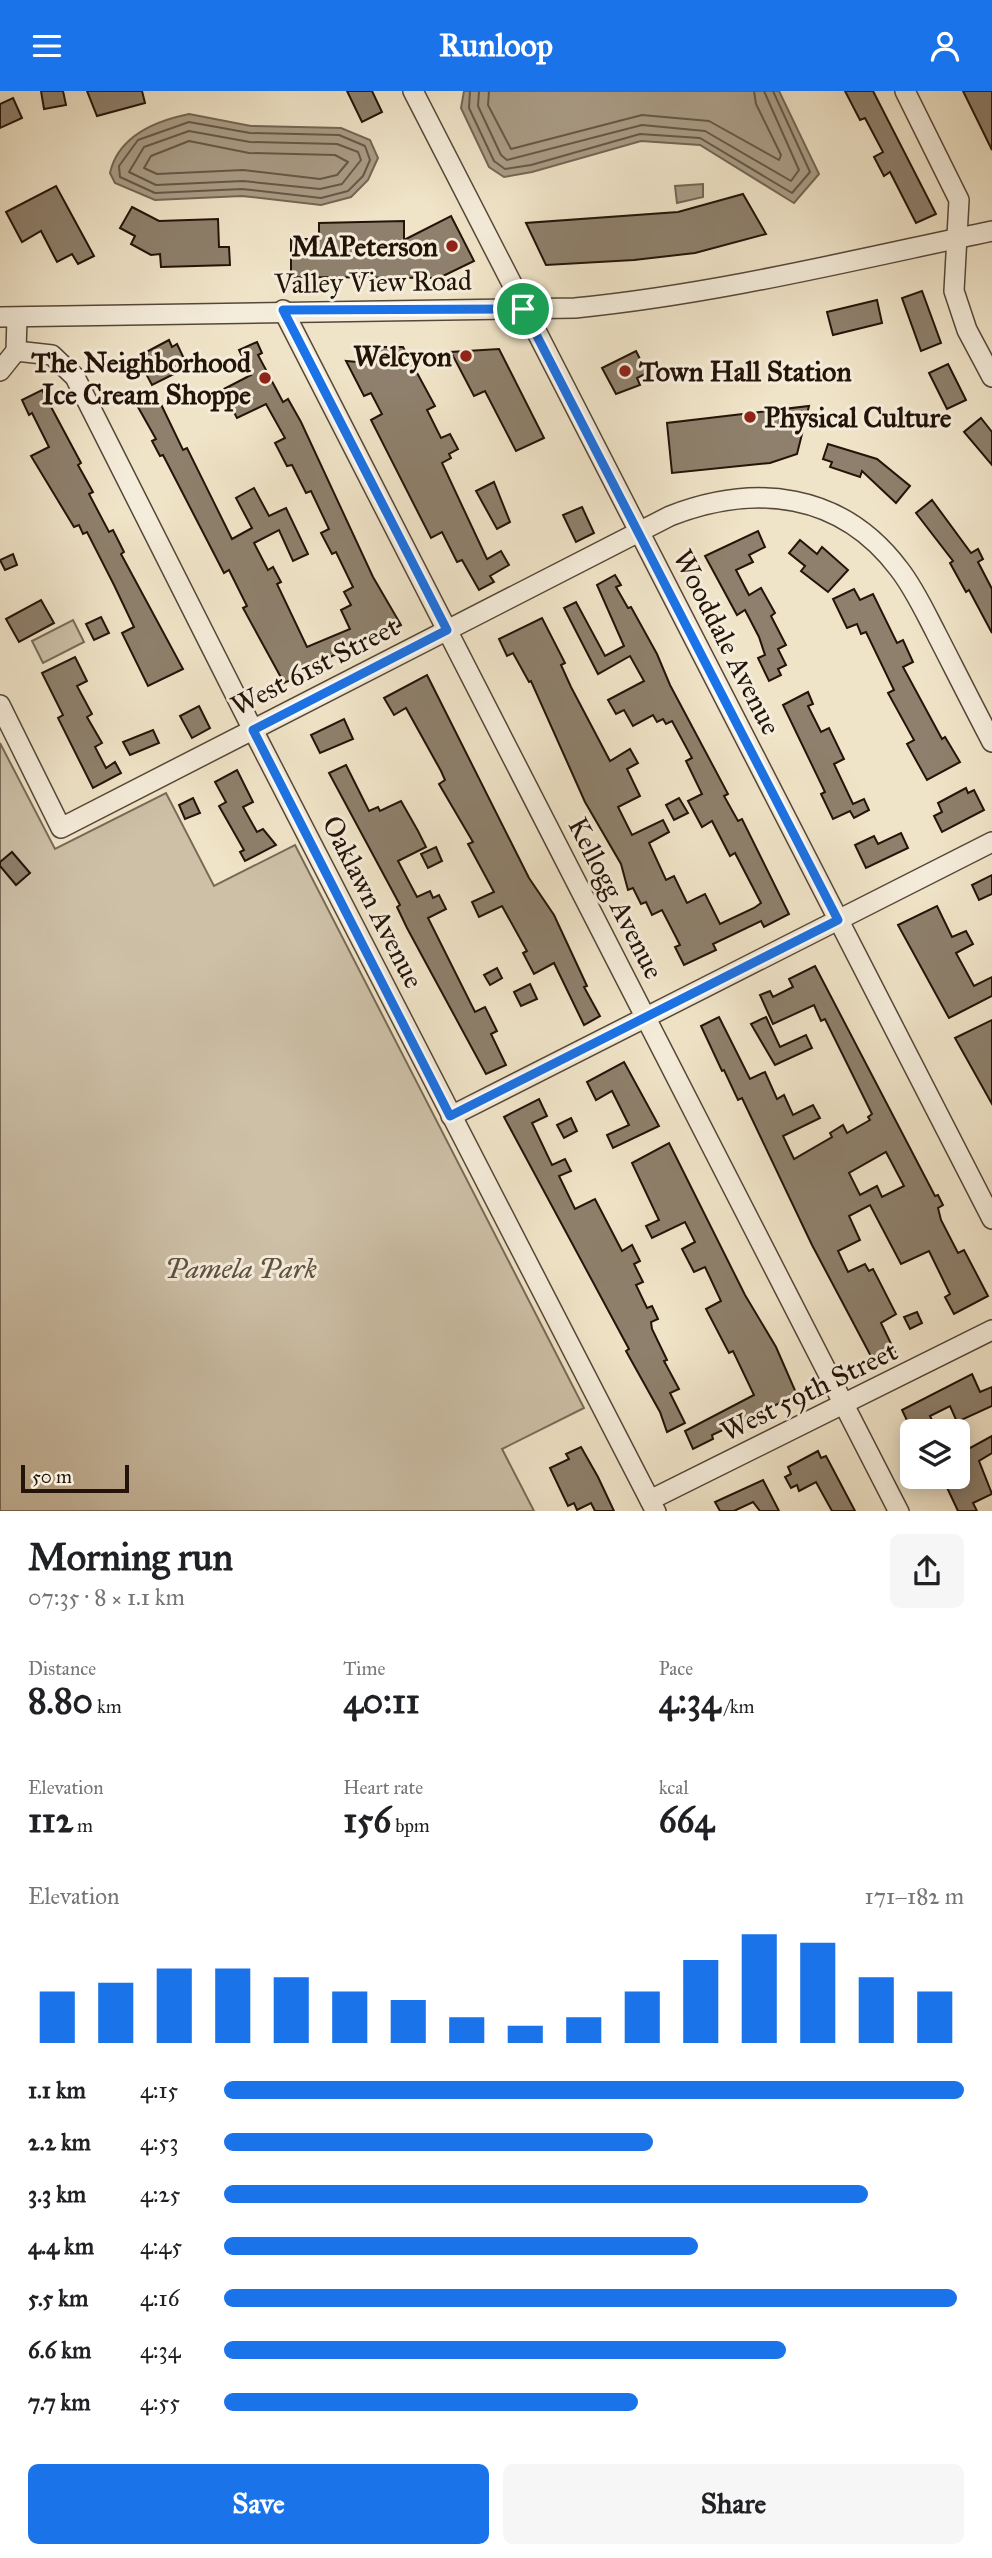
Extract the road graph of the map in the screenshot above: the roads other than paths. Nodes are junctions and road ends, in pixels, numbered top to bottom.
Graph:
1 (413, 91) edge
2 (905, 91) edge
3 (992, 232) edge
4 (957, 239) junction
5 (523, 309) junction
6 (283, 310) junction
7 (8, 318) edge
8 (16, 351) junction
9 (0, 371) edge
10 (992, 377) edge
11 (639, 533) junction
12 (447, 630) junction
13 (0, 705) edge
14 (253, 730) junction
15 (992, 742) edge
16 (992, 842) edge
17 (838, 920) junction
18 (645, 1017) junction
19 (450, 1116) junction
20 (992, 1219) edge
21 (992, 1330) edge
22 (844, 1405) junction
23 (653, 1506) edge
24 (899, 1511) edge

1 - 5 street, Wooddale Avenue
2 - 4 street
3 - 4 street, Valley View Road
4 - 5 street, Valley View Road
4 - 10 street
5 - 6 street, Valley View Road
5 - 11 street, Wooddale Avenue
6 - 7 street, Valley View Road
6 - 12 street, Kellogg Avenue
7 - 8 street
8 - 9 street
8 - 14 street, Oaklawn Avenue
11 - 12 street, West 61st Street
11 - 15 street, West 61st Street
11 - 17 street, Wooddale Avenue
12 - 14 street, West 61st Street
12 - 18 street, Kellogg Avenue
13 - 14 street, West 61st Street
14 - 19 street, Oaklawn Avenue
16 - 17 street
17 - 18 street
17 - 20 street, Wooddale Avenue
18 - 19 street
18 - 22 street, Kellogg Avenue
19 - 23 street, Oaklawn Avenue
21 - 22 street, West 59th Street
22 - 23 street, West 59th Street
22 - 24 street, Kellogg Avenue

